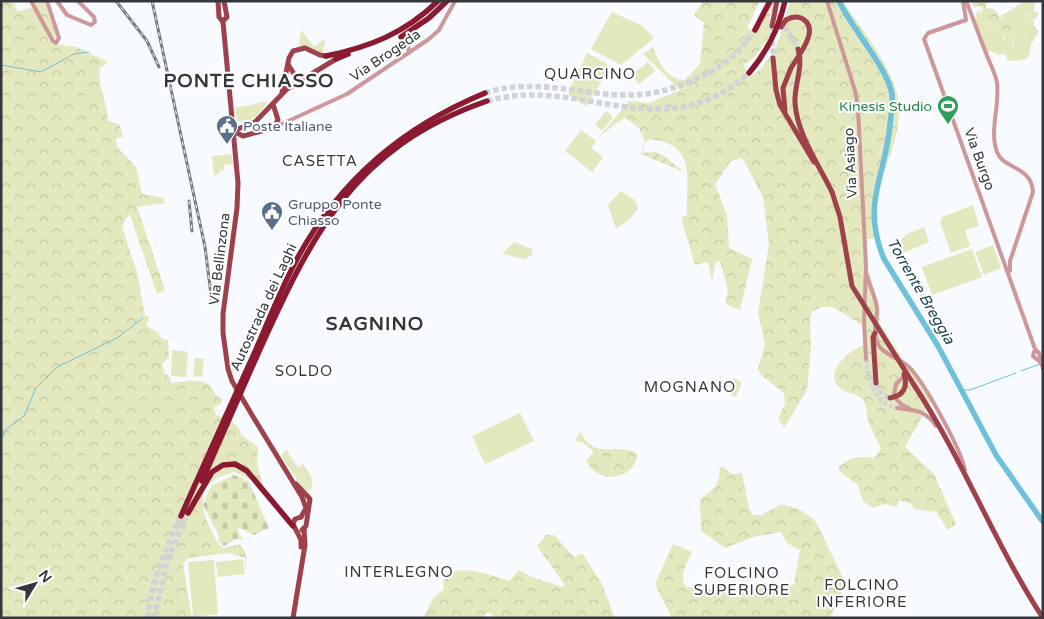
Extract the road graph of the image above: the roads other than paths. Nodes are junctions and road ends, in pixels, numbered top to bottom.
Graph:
1 (31, 1) edge
2 (47, 1) edge
3 (56, 1) edge
4 (78, 1) edge
5 (218, 1) edge
6 (224, 1) edge
7 (438, 1) edge
8 (443, 1) edge
9 (447, 1) edge
10 (455, 1) edge
11 (769, 1) edge
12 (777, 1) edge
13 (785, 1) edge
14 (827, 1) edge
15 (964, 1) edge
16 (222, 14) junction
17 (772, 26) tunnel mouth
18 (781, 27) joint
19 (754, 30) tunnel mouth
20 (401, 37) joint
21 (798, 49) tunnel mouth
22 (409, 52) junction
23 (326, 56) joint
24 (762, 56) junction
25 (774, 58) tunnel mouth
26 (336, 59) joint
27 (288, 64) junction
28 (749, 73) tunnel mouth
29 (305, 78) junction
30 (485, 93) tunnel mouth
31 (281, 95) junction
32 (487, 102) tunnel mouth
33 (273, 104) junction
34 (459, 109) junction
35 (265, 112) junction
36 (231, 114) junction
37 (260, 118) junction
38 (278, 118) junction
39 (285, 123) junction
40 (244, 127) junction
41 (793, 127) junction
42 (271, 129) junction
43 (233, 131) junction
44 (243, 136) junction
45 (235, 150) junction
46 (832, 192) junction
47 (1007, 264) junction
48 (866, 267) junction
49 (876, 304) junction
50 (865, 306) junction
51 (875, 333) junction
52 (866, 359) tunnel mouth
53 (902, 366) junction
54 (1043, 369) edge
55 (903, 378) dead end
56 (915, 378) dead end
57 (876, 383) tunnel mouth
58 (917, 384) junction
59 (894, 397) junction
60 (897, 408) tunnel mouth
61 (919, 410) junction
62 (965, 475) junction
63 (305, 497) junction
64 (301, 517) junction
65 (305, 527) junction
66 (295, 528) junction
67 (298, 578) junction
68 (293, 618) edge
69 (1043, 618) edge

1 - 2 street
3 - 4 street
5 - 16 main road, Via Bellinzona
6 - 16 main road, Via Bellinzona
7 - 23 highway
8 - 26 highway
9 - 20 highway
10 - 22 street, Via Brogeda
11 - 19 highway
12 - 17 main road
13 - 24 highway
14 - 48 street, Via Asiago
15 - 47 street
15 - 47 street, Via Burgo
16 - 36 main road, Via Bellinzona
18 - 24 highway
18 - 41 main road, bridge
20 - 22 street
21 - 46 main road
22 - 39 street, Via Brogeda
23 - 27 main road
24 - 28 highway
25 - 41 main road
26 - 29 main road
27 - 29 main road
27 - 31 main road
29 - 31 main road
30 - 34 highway, Autostrada dei Laghi
31 - 33 main road
32 - 34 highway, Autostrada dei Laghi
33 - 35 main road
33 - 38 main road
34 - 66 highway, Autostrada dei Laghi, bridge
35 - 37 main road
35 - 38 main road
36 - 40 main road
36 - 43 main road, Via Bellinzona
37 - 40 main road
37 - 42 main road
38 - 39 street
38 - 42 main road
39 - 42 street, Via Brogeda
40 - 43 main road
41 - 46 main road
42 - 44 main road
43 - 44 main road
43 - 45 main road, Via Bellinzona
44 - 45 main road
45 - 63 main road, Via Bellinzona
46 - 53 main road, bridge
47 - 54 street
48 - 49 street, Via Asiago
48 - 50 street, Via Asiago
49 - 50 street
49 - 50 street
49 - 51 street, Via Asiago
50 - 52 street, Via Asiago
51 - 57 main road
51 - 58 street
53 - 58 main road, bridge
53 - 59 main road, bridge
55 - 59 street
56 - 58 street
58 - 62 main road
59 - 61 street
60 - 61 street
61 - 62 street
62 - 69 main road
63 - 64 main road
63 - 65 main road
64 - 65 main road
64 - 66 main road
65 - 66 main road
65 - 67 main road
66 - 67 main road
67 - 68 main road

